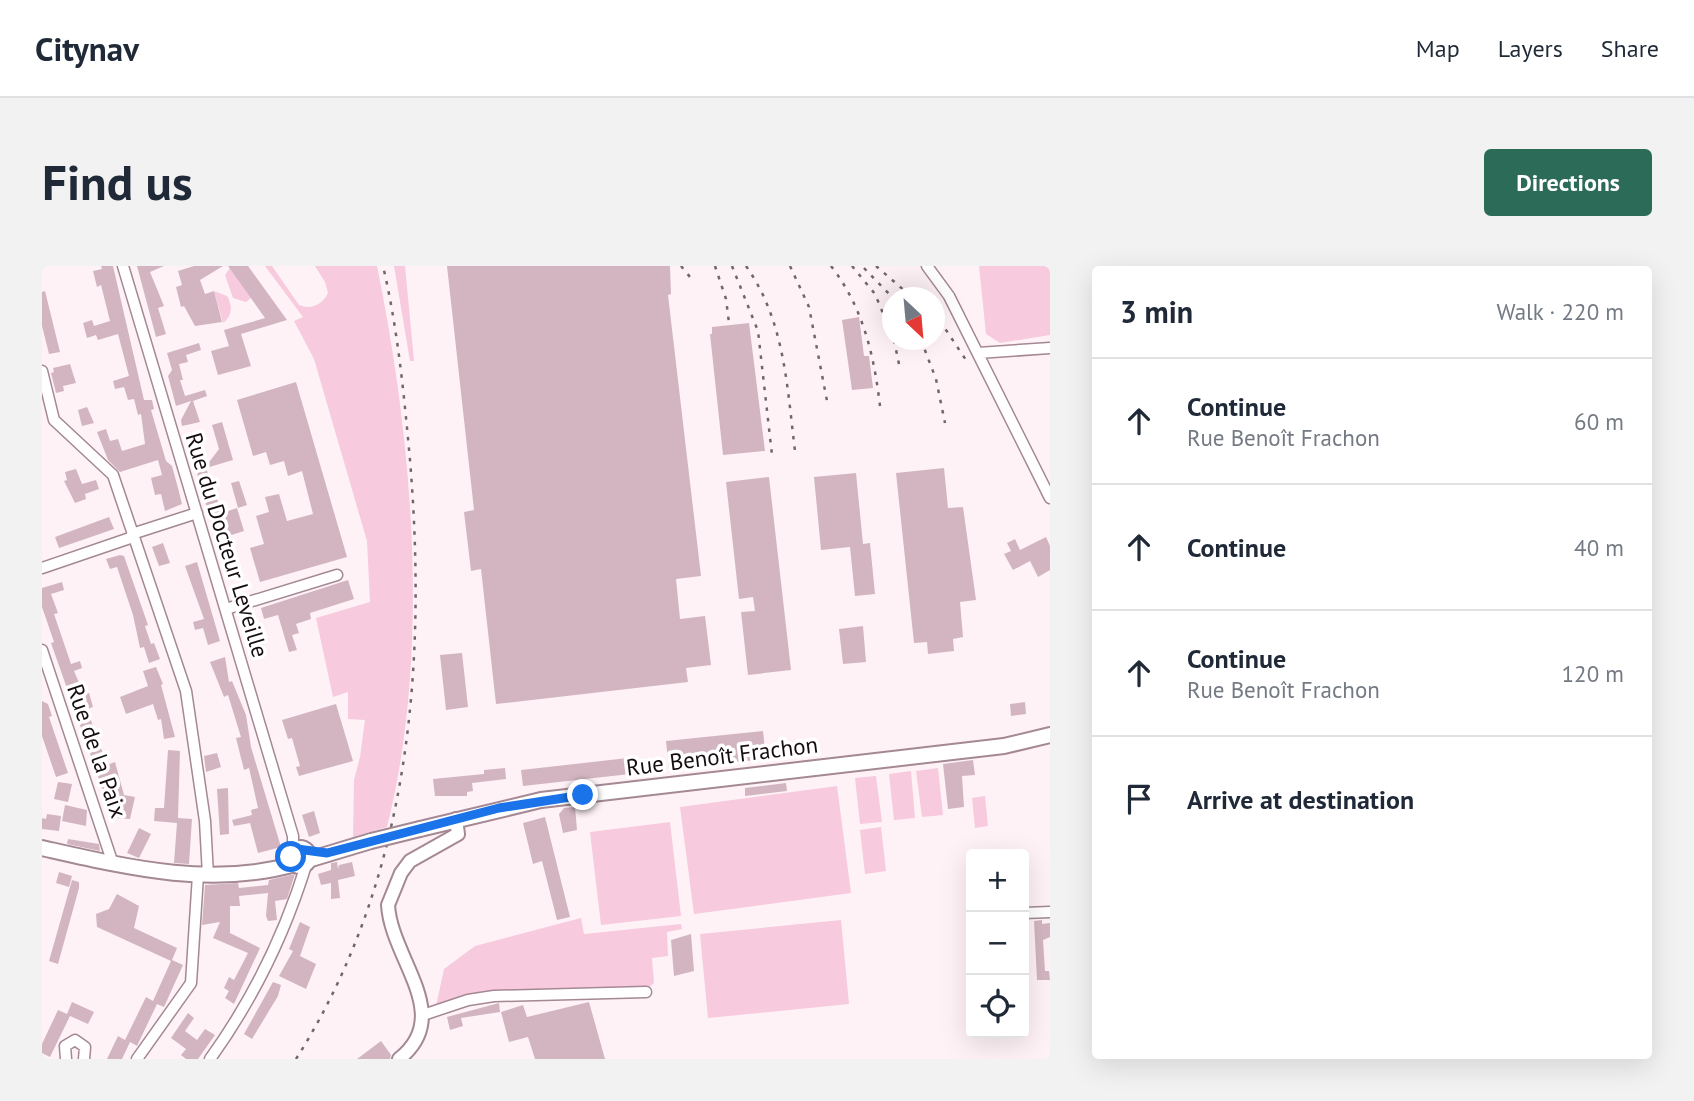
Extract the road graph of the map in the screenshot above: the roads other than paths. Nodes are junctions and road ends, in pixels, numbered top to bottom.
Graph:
1 (123, 266) edge
2 (926, 266) edge
3 (1050, 348) edge
4 (978, 353) junction
5 (42, 371) edge
6 (1050, 498) edge
7 (197, 513) junction
8 (133, 536) junction
9 (42, 568) edge
10 (337, 575) dead end
11 (226, 609) junction
12 (42, 650) edge
13 (1050, 735) edge
14 (1032, 742) junction
15 (1050, 743) edge
16 (456, 819) junction
17 (42, 848) edge
18 (300, 860) junction
19 (113, 864) junction
20 (203, 875) junction
21 (1050, 912) edge
22 (1029, 913) edge
23 (646, 992) dead end
24 (423, 1015) junction
25 (66, 1059) edge
26 (85, 1059) edge
27 (137, 1059) edge
28 (210, 1059) edge
29 (399, 1059) edge

1 - 7 street, Rue du Docteur Leveille
2 - 4 street
3 - 4 street
4 - 6 street
5 - 8 street
7 - 8 street
7 - 11 street, Rue du Docteur Leveille
8 - 9 street
8 - 20 street
10 - 11 street
11 - 18 street, Rue du Docteur Leveille
12 - 19 street, Rue de la Paix
13 - 14 main road
14 - 15 main road
14 - 16 main road, Rue Benoît Frachon
16 - 18 main road, Rue Benoît Frachon, bridge
16 - 24 street
17 - 19 main road
18 - 20 main road
18 - 28 street
19 - 20 main road
20 - 27 street
21 - 22 street
23 - 24 street
24 - 29 street
25 - 26 street

